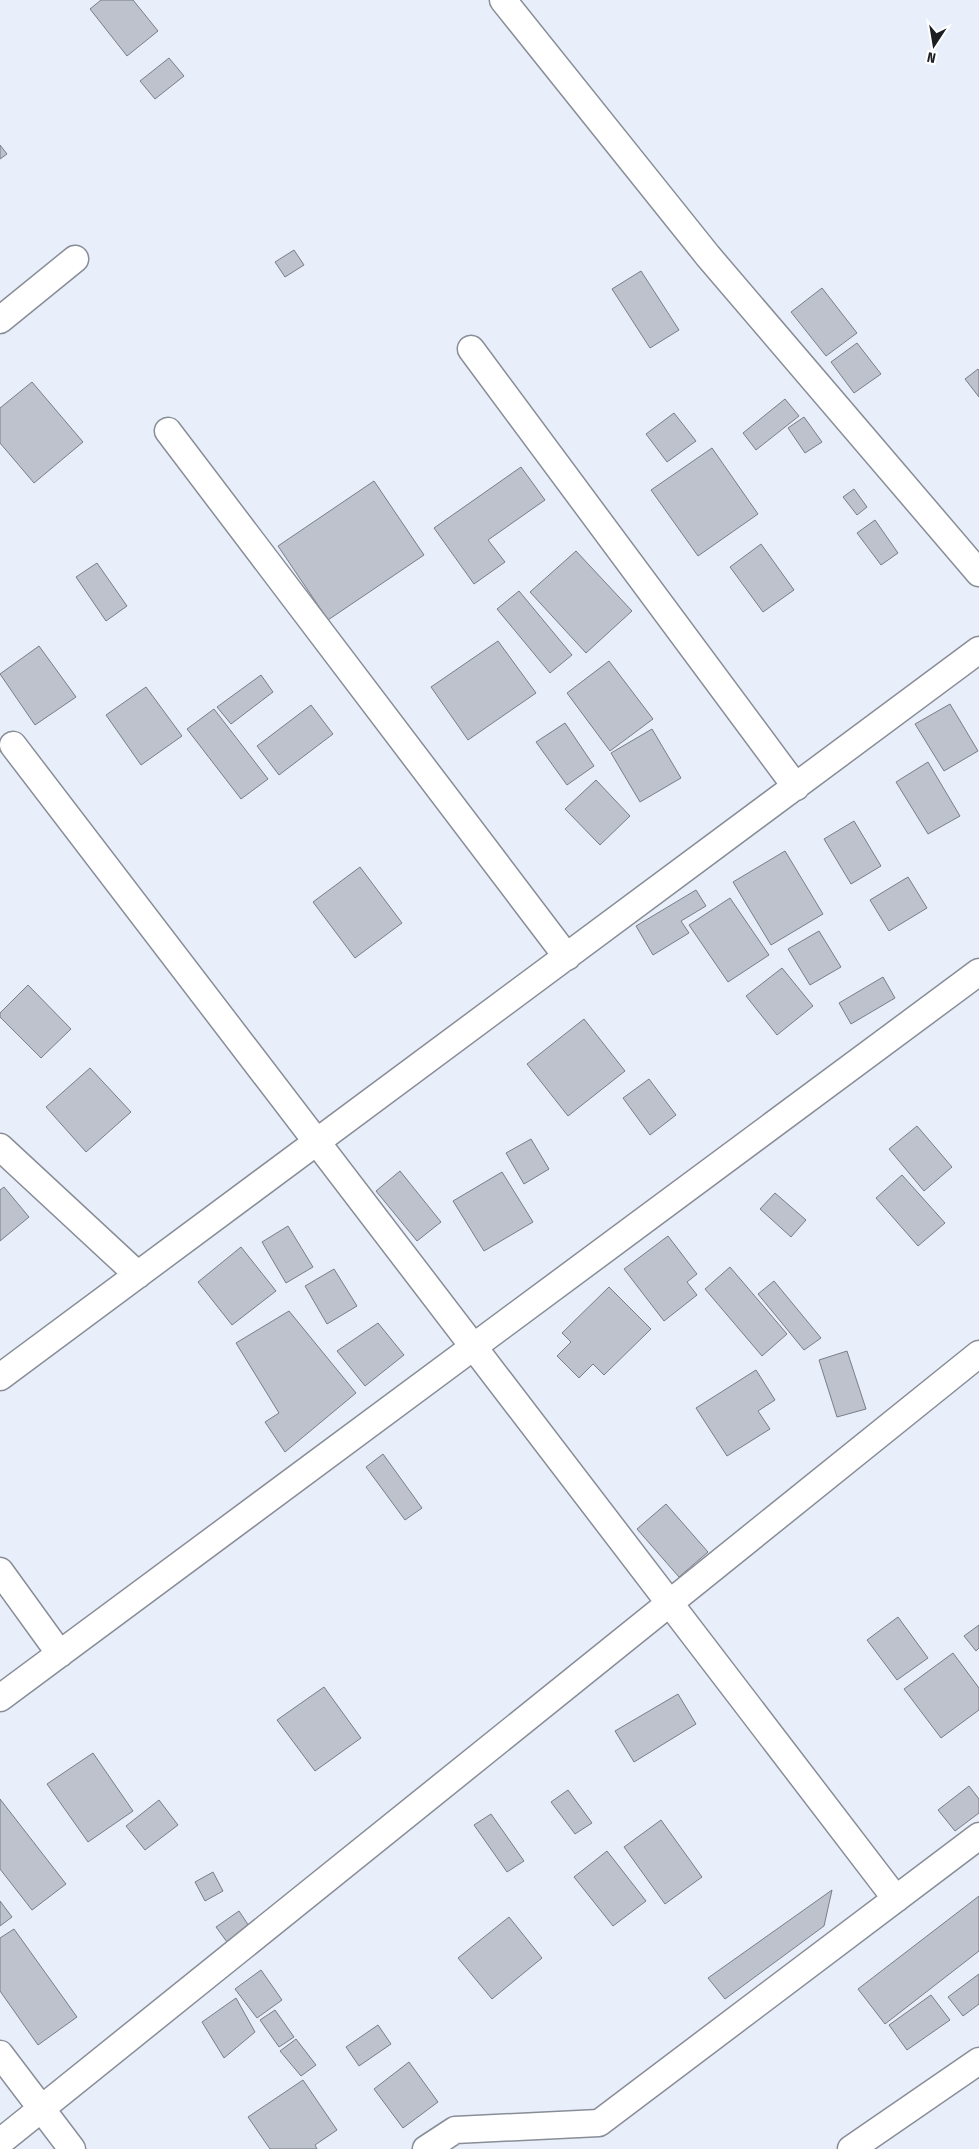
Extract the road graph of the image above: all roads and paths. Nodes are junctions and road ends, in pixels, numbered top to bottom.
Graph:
1 (503, 0) edge
2 (75, 259) dead end
3 (0, 320) edge
4 (471, 349) dead end
5 (168, 431) dead end
6 (974, 559) edge
7 (979, 650) edge
8 (13, 744) dead end
9 (796, 787) junction
10 (567, 957) junction
11 (979, 972) edge
12 (317, 1142) junction
13 (2, 1152) edge
14 (138, 1275) junction
15 (474, 1347) junction
16 (979, 1354) edge
17 (0, 1378) edge
18 (0, 1571) edge
19 (670, 1603) junction
20 (60, 1654) junction
21 (0, 1698) edge
22 (979, 1836) edge
23 (896, 1899) junction
24 (0, 2054) edge
25 (979, 2061) edge
26 (42, 2109) junction
27 (0, 2142) edge
28 (72, 2149) edge
29 (426, 2149) edge
30 (851, 2149) edge

1 - 6 street
2 - 3 street
4 - 9 street
5 - 10 street
7 - 9 street
8 - 12 street
9 - 10 street
10 - 12 street
11 - 15 street
12 - 14 street
12 - 15 street
13 - 14 street
14 - 17 street
15 - 19 street
15 - 20 street
16 - 19 street
18 - 20 street
19 - 23 street
19 - 26 street
20 - 21 street
22 - 23 street
23 - 29 street
24 - 26 street
25 - 30 street
26 - 27 street
26 - 28 street

